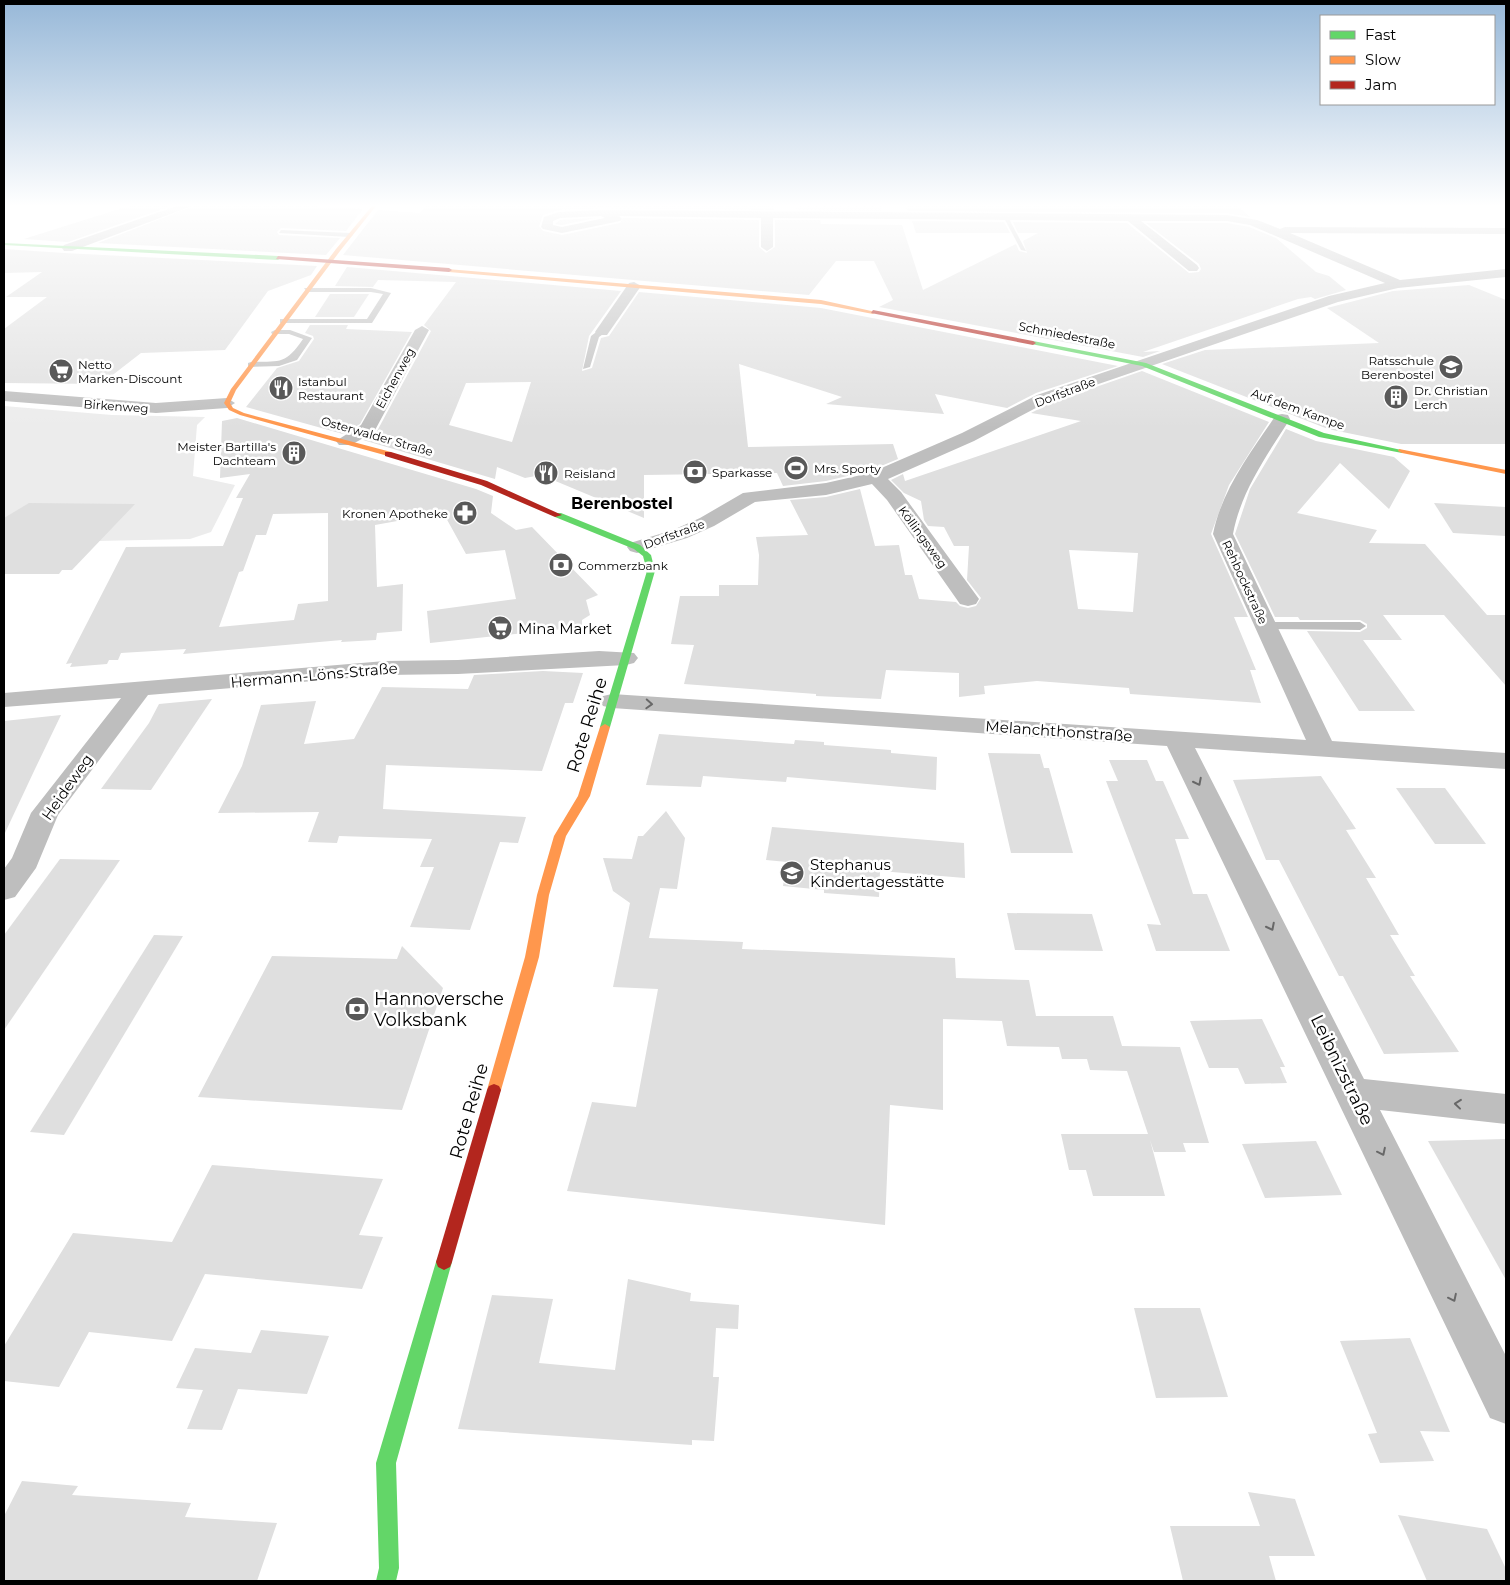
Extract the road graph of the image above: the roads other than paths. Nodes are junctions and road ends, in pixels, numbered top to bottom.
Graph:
1 (315, 280) edge
2 (563, 280) edge
3 (1389, 280) edge
4 (1438, 280) edge
5 (1398, 284) junction
6 (634, 286) junction
7 (307, 290) junction
8 (284, 321) junction
9 (422, 330) dead end
10 (275, 332) junction
11 (602, 332) joint
12 (1144, 364) junction
13 (251, 365) junction
14 (586, 367) dead end
15 (4, 396) edge
16 (227, 403) junction
17 (1282, 419) junction
18 (345, 441) junction
19 (1506, 472) edge
20 (876, 477) junction
21 (637, 547) junction
22 (968, 598) dead end
23 (1265, 626) junction
24 (1360, 626) dead end
25 (626, 658) junction
26 (140, 689) junction
27 (4, 700) edge
28 (612, 701) junction
29 (1177, 739) junction
30 (1322, 747) junction
31 (1506, 761) edge
32 (4, 890) edge
33 (1353, 1092) junction
34 (1506, 1109) edge
35 (1506, 1402) edge
36 (386, 1581) edge

1 - 7 street
2 - 6 street, Schmiedestraße
3 - 5 street
4 - 5 street, Dorfstraße
5 - 12 street, Dorfstraße
6 - 11 street
6 - 12 street, Schmiedestraße
7 - 8 street
7 - 8 lane
8 - 10 street
9 - 18 street, Eichenweg
10 - 13 street
10 - 13 lane
11 - 14 lane
12 - 17 street, Auf dem Kampe
12 - 20 street, Dorfstraße
13 - 16 street
15 - 16 street, Birkenweg
16 - 18 street, Osterwalder Straße
17 - 19 street, Auf dem Kampe
17 - 23 street, Rehbockstraße
18 - 21 street, Osterwalder Straße
20 - 21 street, Dorfstraße
20 - 22 street, Köllingsweg
21 - 25 street
23 - 24 lane
23 - 30 street, Rehbockstraße
25 - 26 street, Hermann-Löns-Straße
25 - 28 street, Rote Reihe
26 - 27 street, Hermann-Löns-Straße
26 - 32 street, Heideweg
28 -> 29 street, Melanchthonstraße
28 - 36 street, Rote Reihe
29 - 30 street, Melanchthonstraße
29 -> 33 street, Leibnizstraße
30 - 31 street, Melanchthonstraße
34 -> 33 street
33 -> 35 street, Leibnizstraße

